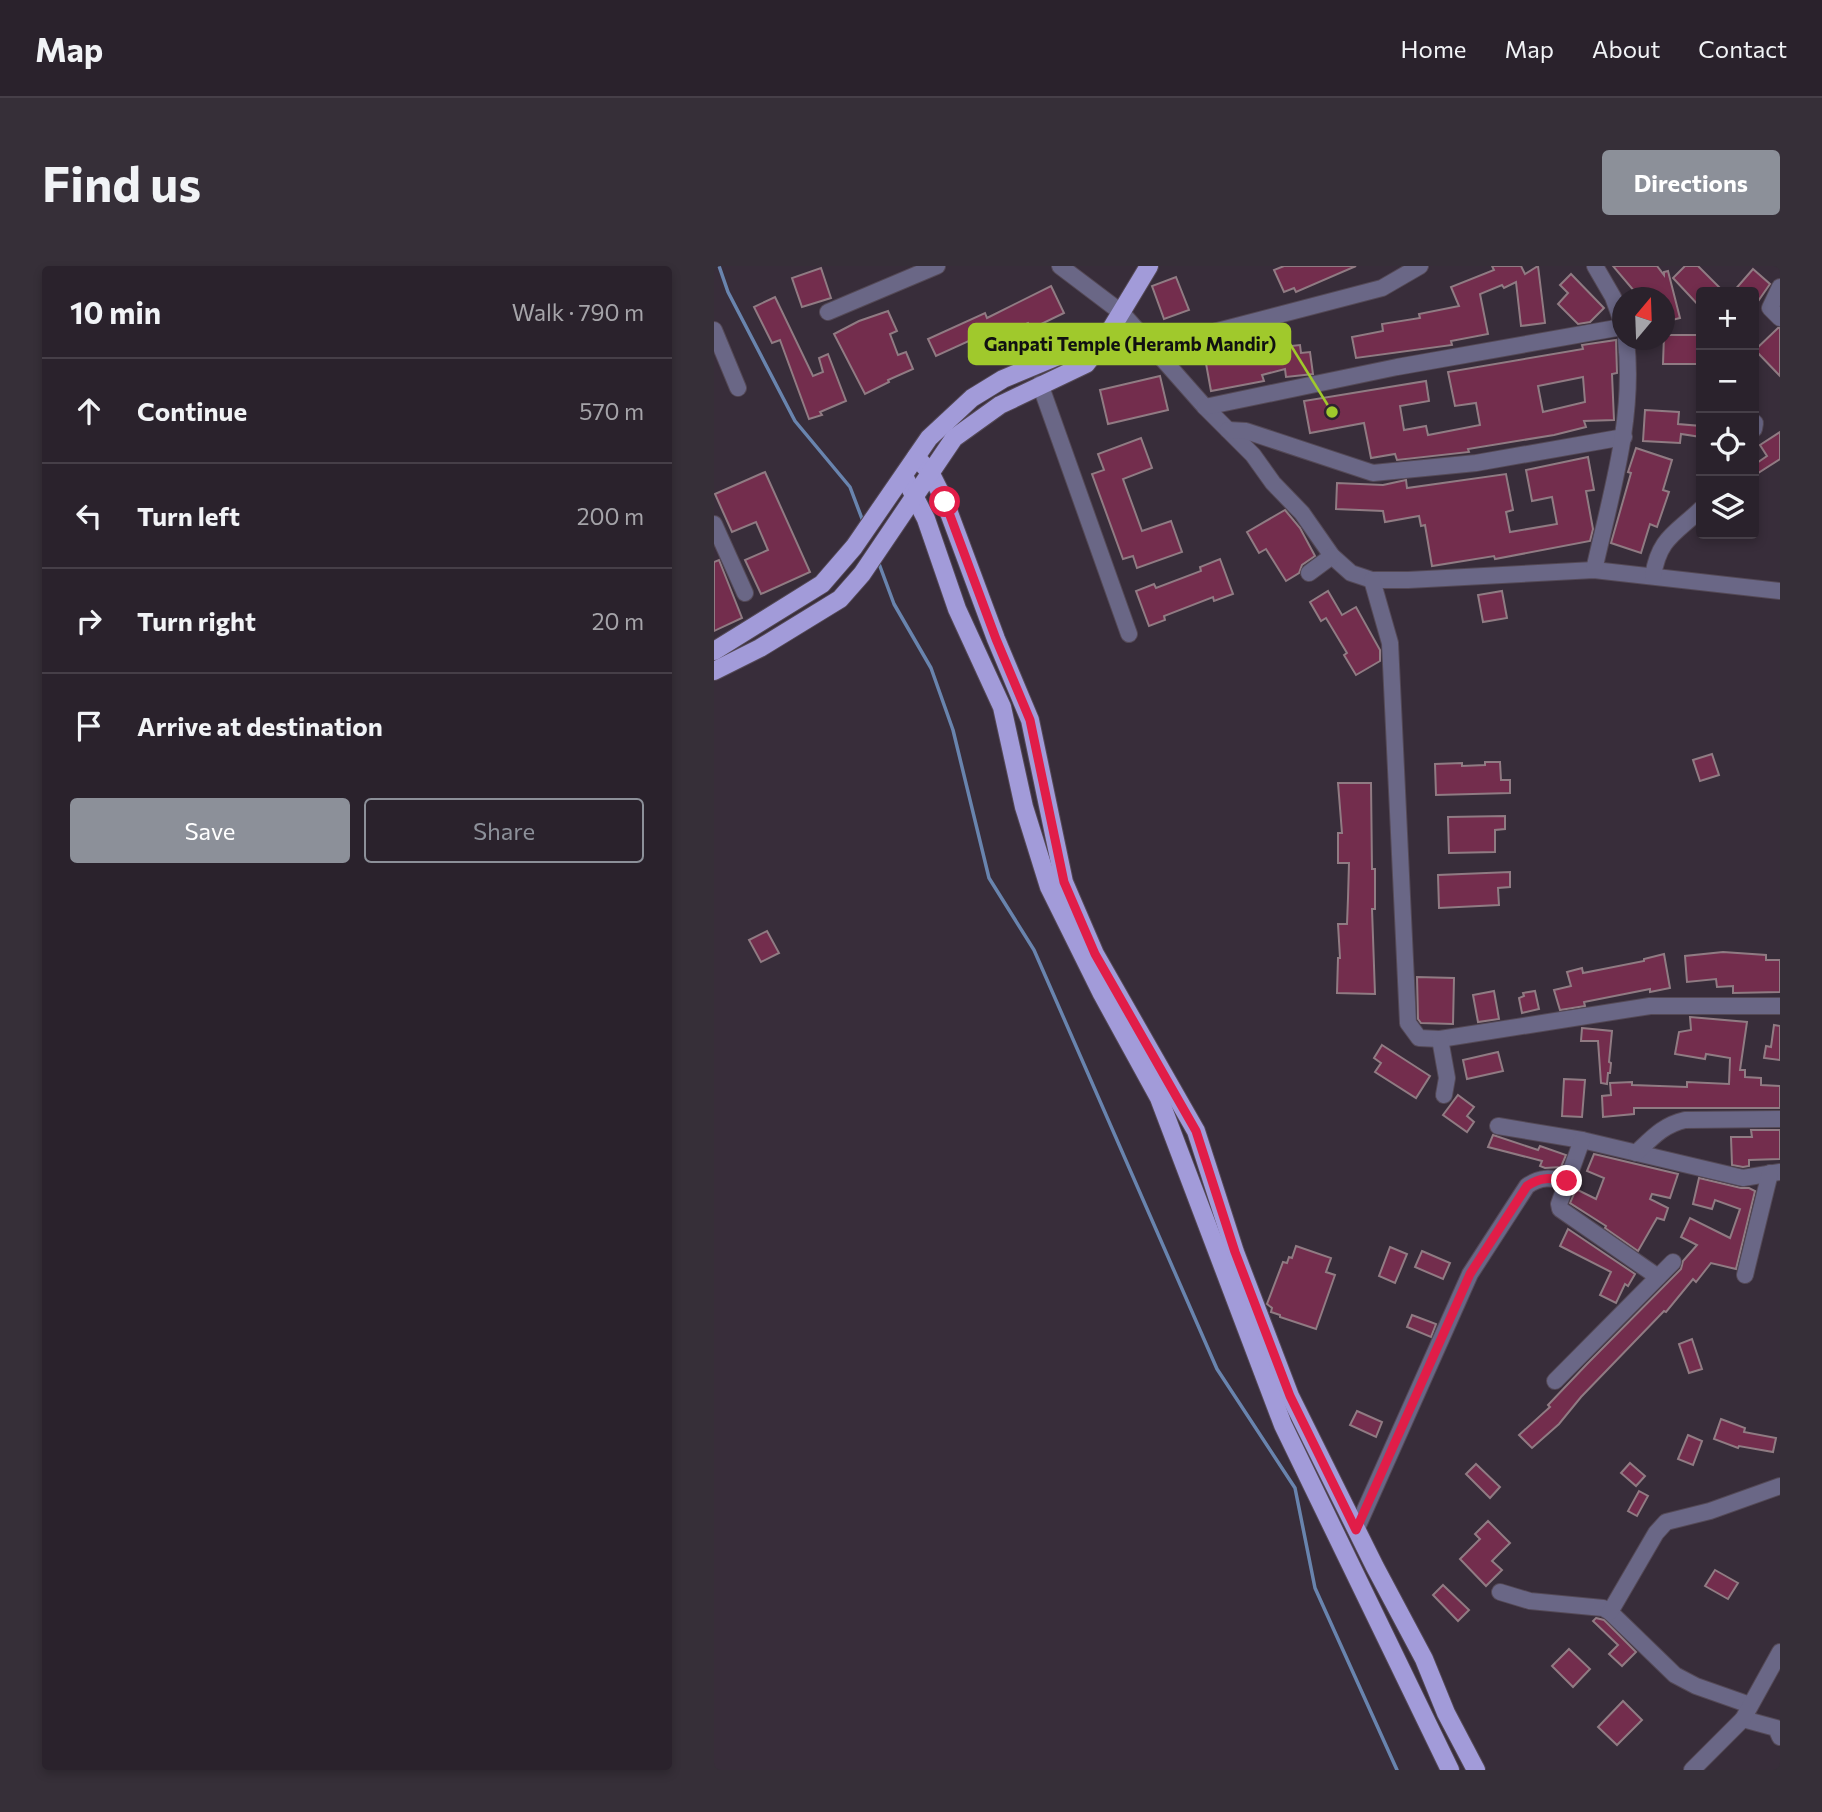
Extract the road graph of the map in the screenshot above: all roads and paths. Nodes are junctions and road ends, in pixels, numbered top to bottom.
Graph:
1 (937, 266) edge
2 (1060, 266) edge
3 (1149, 266) edge
4 (1420, 266) edge
5 (1595, 266) edge
6 (1780, 287) edge
7 (1612, 295) edge
8 (828, 312) dead end
9 (1122, 313) junction
10 (1780, 318) edge
11 (1612, 326) edge
12 (714, 330) edge
13 (1152, 348) junction
14 (1097, 349) junction
15 (1627, 350) edge
16 (1040, 384) junction
17 (738, 388) dead end
18 (1205, 407) junction
19 (1228, 430) junction
20 (1624, 437) junction
21 (916, 457) junction
22 (930, 472) junction
23 (904, 476) junction
24 (914, 496) junction
25 (1696, 514) edge
26 (716, 535) edge
27 (1332, 556) junction
28 (1594, 569) junction
29 (1309, 573) dead end
30 (1653, 576) junction
31 (1372, 580) junction
32 (1780, 591) edge
33 (745, 593) dead end
34 (1129, 634) dead end
35 (714, 651) edge
36 (714, 671) edge
37 (1780, 1006) edge
38 (1440, 1039) junction
39 (1444, 1095) dead end
40 (1780, 1119) edge
41 (1498, 1126) dead end
42 (1582, 1140) junction
43 (1636, 1153) junction
44 (1775, 1172) edge
45 (1567, 1181) junction
46 (1673, 1262) dead end
47 (1745, 1275) dead end
48 (1658, 1277) junction
49 (1556, 1381) dead end
50 (1780, 1486) edge
51 (1356, 1530) junction
52 (1500, 1592) dead end
53 (1610, 1612) junction
54 (1780, 1652) edge
55 (1746, 1712) junction
56 (1780, 1737) edge
57 (1451, 1770) edge
58 (1476, 1770) edge
59 (1692, 1770) edge

1 - 8 street
2 - 9 street
3 - 9 main road
4 - 13 street
5 - 7 street
6 - 10 street
9 - 13 street
9 - 14 main road
11 - 18 street
12 - 17 street
13 - 18 street
14 - 16 main road
14 - 21 main road
15 - 20 street
16 - 22 main road
16 - 34 street
18 - 19 street
19 - 20 street
19 - 27 street
20 - 28 street
21 - 22 main road
21 - 23 main road
22 - 24 main road
22 - 51 main road
23 - 24 main road
23 - 35 main road
24 - 36 main road
24 - 57 main road
25 - 30 street
26 - 33 street
27 - 29 street
27 - 31 street
28 - 30 street
28 - 31 street
30 - 32 street
31 - 38 street
37 - 38 street
38 - 39 street
40 - 43 street
41 - 42 street
42 - 43 street
42 - 45 street
43 - 44 street
44 - 47 street
45 - 48 street
45 - 51 street
46 - 48 street
48 - 49 street
50 - 53 street
51 - 58 main road
52 - 53 street
53 - 55 street
54 - 55 street
55 - 56 street
55 - 59 street

